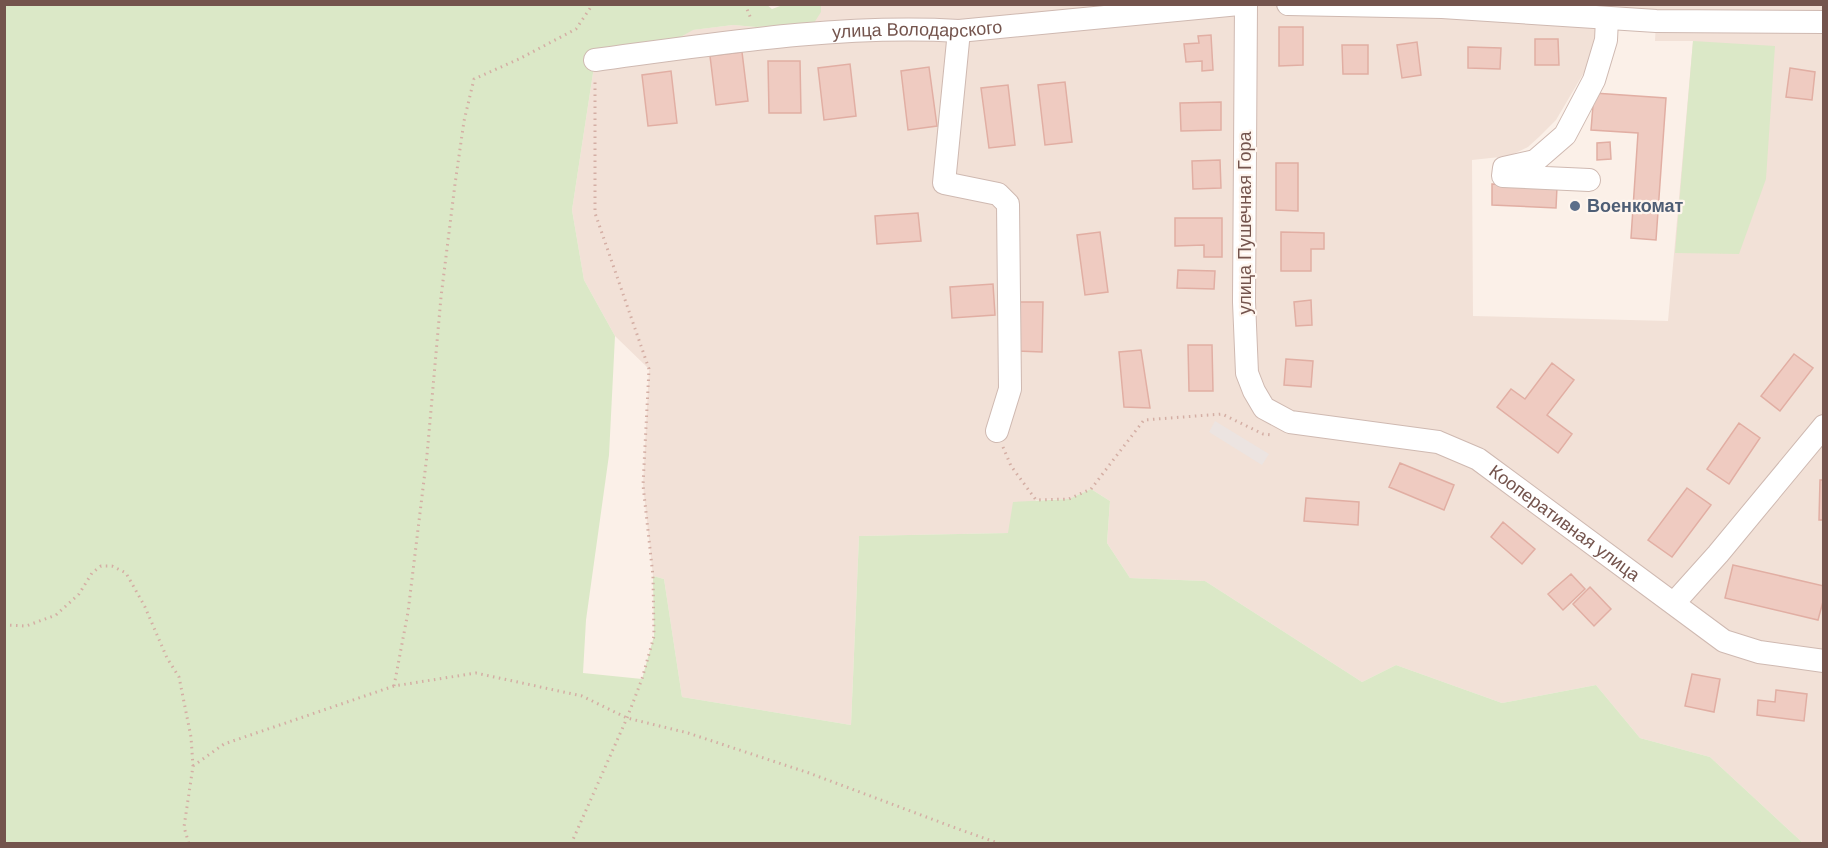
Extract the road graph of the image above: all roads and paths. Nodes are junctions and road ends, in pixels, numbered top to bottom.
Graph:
1 (593, 4) edge
2 (1239, 4) edge
3 (1246, 4) edge
4 (1288, 4) edge
5 (1643, 12) edge
6 (1607, 19) junction
7 (1824, 22) edge
8 (960, 31) junction
9 (595, 60) joint
10 (1589, 180) dead end
11 (1290, 422) junction
12 (1824, 426) edge
13 (997, 431) joint
14 (1674, 603) junction
15 (4, 625) edge
16 (1824, 661) edge
17 (394, 686) junction
18 (627, 718) junction
19 (193, 766) junction
20 (189, 843) edge
21 (571, 843) edge
22 (1001, 843) edge

1 - 17 path
2 - 8 street, улица Володарского
3 - 11 street, улица Пушечная Гора
4 - 6 street
5 - 6 street
5 - 7 street
6 - 10 street
8 - 9 street, улица Володарского
8 - 13 street
9 - 18 path
11 - 13 path
11 - 14 street, Кооперативная улица
12 - 14 street
14 - 16 street, Кооперативная улица
15 - 19 path
17 - 18 path
17 - 19 path
18 - 21 path
18 - 22 path
19 - 20 path

